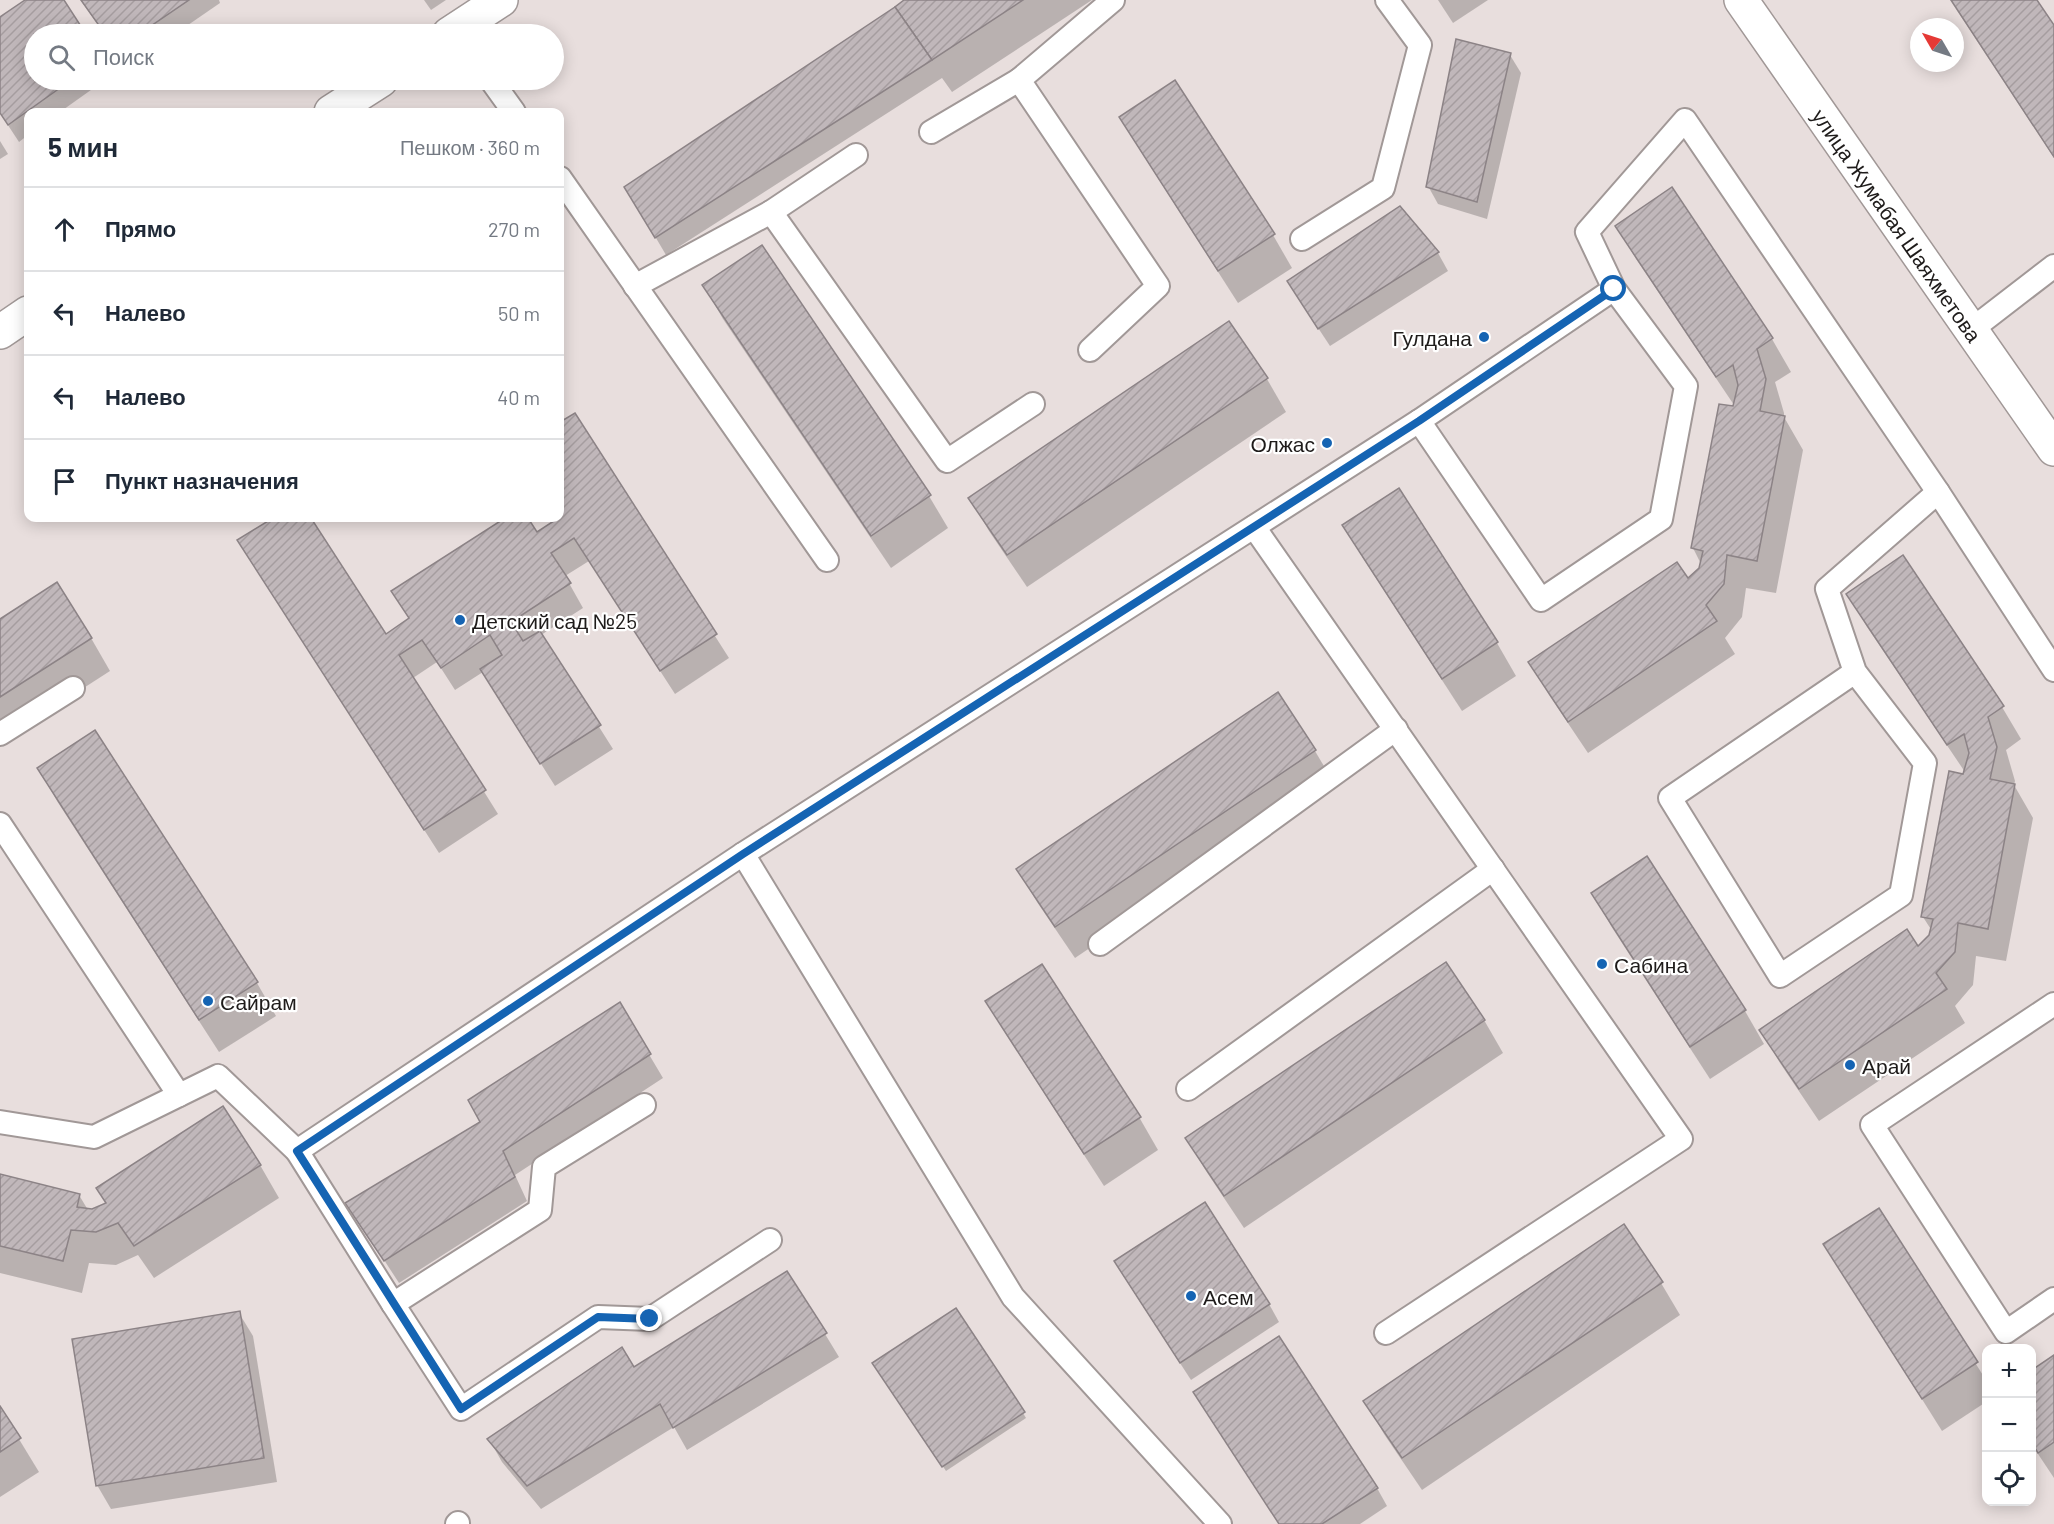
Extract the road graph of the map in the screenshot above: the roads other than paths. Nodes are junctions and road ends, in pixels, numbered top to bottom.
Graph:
1 (501, 0) edge
2 (1113, 0) edge
3 (1387, 0) edge
4 (1741, 0) edge
5 (468, 24) edge
6 (1019, 80) junction
7 (366, 90) edge
8 (498, 90) edge
9 (338, 108) edge
10 (511, 108) edge
11 (931, 132) dead end
12 (856, 155) dead end
13 (564, 184) edge
14 (771, 212) junction
15 (1302, 239) dead end
16 (2054, 266) edge
17 (635, 286) junction
18 (1614, 289) junction
19 (24, 316) edge
20 (1971, 330) junction
21 (0, 332) edge
22 (1090, 350) dead end
23 (1033, 404) dead end
24 (1419, 421) junction
25 (2054, 449) edge
26 (1938, 492) junction
27 (1254, 527) junction
28 (827, 560) dead end
29 (2054, 670) edge
30 (1855, 672) junction
31 (73, 688) dead end
32 (1396, 729) junction
33 (0, 734) edge
34 (0, 825) edge
35 (743, 854) junction
36 (1493, 869) junction
37 (1100, 944) dead end
38 (2054, 1004) edge
39 (1188, 1089) dead end
40 (179, 1095) junction
41 (644, 1104) dead end
42 (0, 1122) edge
43 (297, 1151) junction
44 (770, 1240) dead end
45 (2054, 1299) edge
46 (393, 1304) junction
47 (1386, 1333) dead end
48 (1220, 1524) edge

1 - 5 street
2 - 6 lane
3 - 15 lane
4 - 20 street, улица Жумабая Шаяхметова
6 - 11 lane
6 - 22 lane
7 - 9 street
8 - 10 lane
12 - 14 lane
13 - 17 lane
14 - 17 lane
14 - 23 lane
16 - 20 lane
17 - 28 lane
18 - 24 lane
18 - 24 lane
18 - 26 lane
19 - 21 street
20 - 25 street, улица Жумабая Шаяхметова
24 - 27 lane
26 - 29 lane
26 - 30 lane
27 - 32 lane
27 - 35 lane
30 - 30 lane
31 - 33 lane
32 - 36 lane
32 - 37 lane
34 - 40 lane
35 - 43 lane
35 - 48 lane
36 - 39 lane
36 - 47 lane
38 - 45 lane
40 - 42 lane
40 - 43 lane
41 - 46 lane
43 - 46 lane
44 - 46 lane

